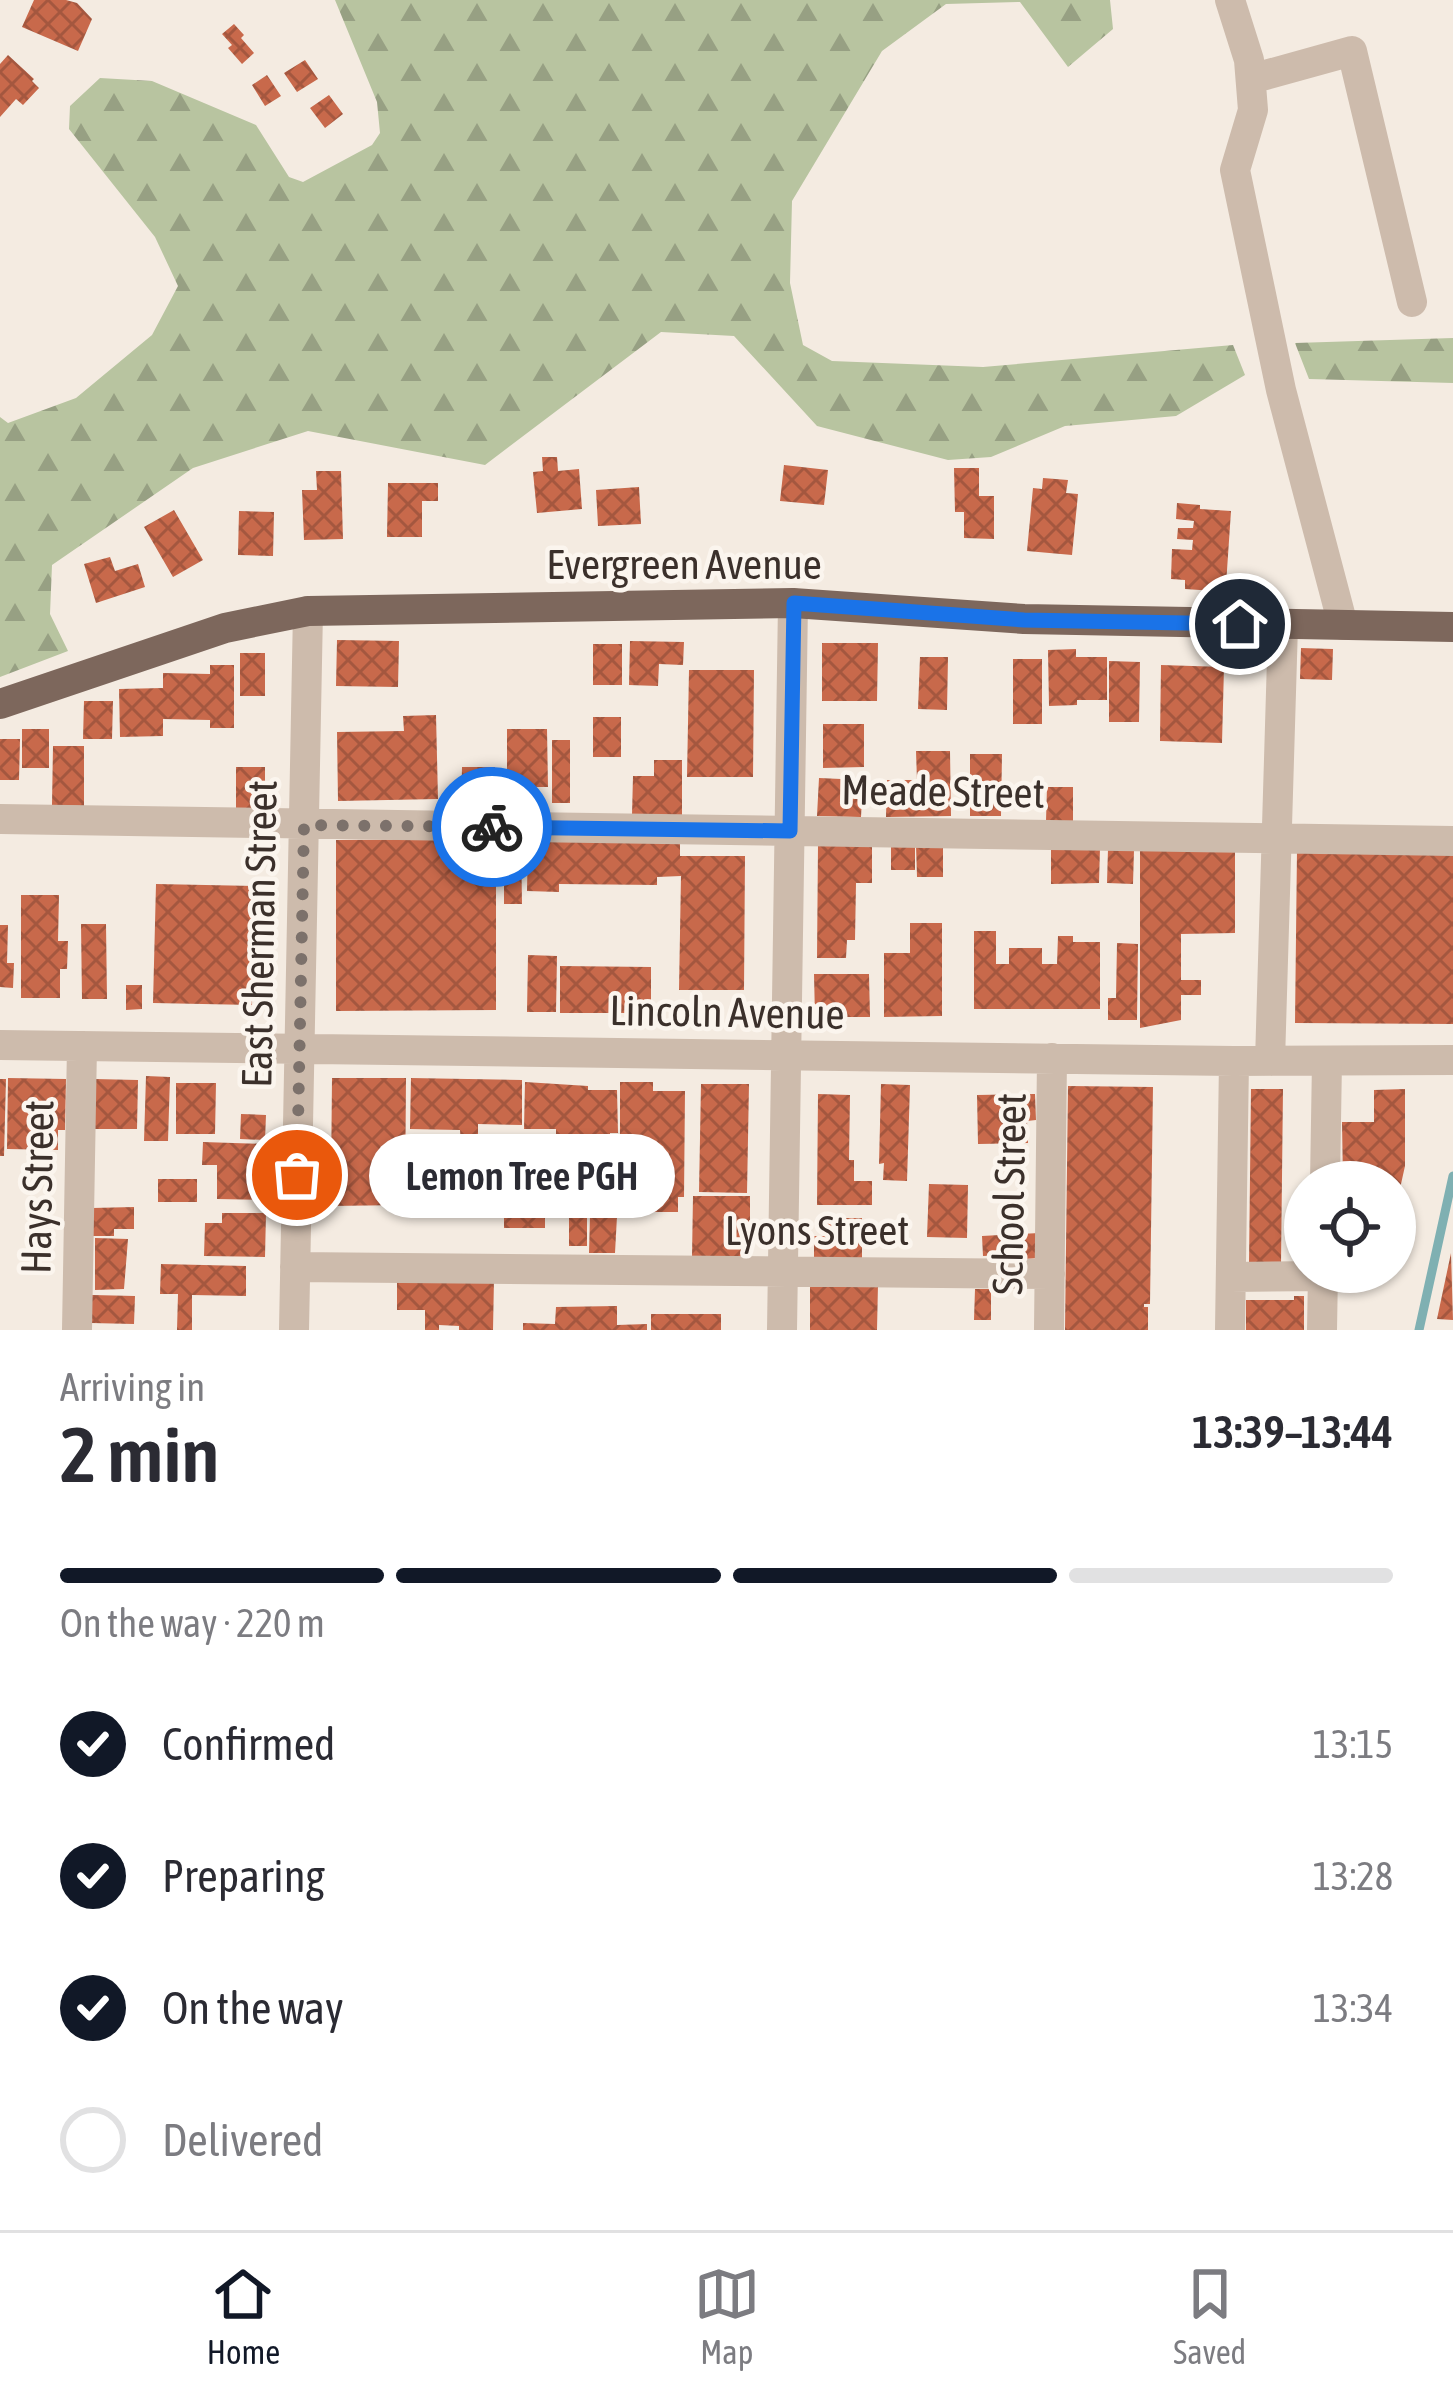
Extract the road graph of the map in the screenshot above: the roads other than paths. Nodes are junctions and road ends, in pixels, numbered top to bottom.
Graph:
1 (1230, 0) edge
2 (1251, 79) junction
3 (1412, 302) dead end
4 (794, 603) junction
5 (308, 611) junction
6 (1283, 625) junction
7 (1343, 625) junction
8 (1453, 627) edge
9 (0, 704) edge
10 (0, 819) edge
11 (304, 825) junction
12 (790, 831) junction
13 (1277, 838) junction
14 (1453, 841) edge
15 (0, 1045) edge
16 (82, 1046) junction
17 (299, 1049) junction
18 (786, 1054) junction
19 (1052, 1058) junction
20 (1453, 1060) edge
21 (1234, 1061) junction
22 (1270, 1061) junction
23 (1327, 1061) junction
24 (1325, 1161) edge
25 (295, 1267) junction
26 (782, 1270) junction
27 (1050, 1274) junction
28 (1284, 1275) edge
29 (1231, 1277) junction
30 (1323, 1293) edge
31 (77, 1330) edge
32 (294, 1330) edge
33 (782, 1330) edge
34 (1049, 1330) edge
35 (1230, 1330) edge
36 (1322, 1330) edge

1 - 2 street
2 - 3 street
2 - 7 street
4 - 5 main road, Evergreen Avenue
4 - 6 main road, Evergreen Avenue
4 - 12 street
5 - 9 main road, Evergreen Avenue
5 - 11 street, East Sherman Street
6 - 7 main road, Evergreen Avenue
6 - 13 street
7 - 8 main road, Evergreen Avenue
10 - 11 street, Meade Street
11 - 12 street, Meade Street
11 - 17 street, East Sherman Street
12 - 13 street, Meade Street
12 - 18 street
13 - 14 street, Meade Street
13 - 22 street
15 - 16 street, Lincoln Avenue
16 - 17 street, Lincoln Avenue
16 - 31 street, Hays Street
17 - 18 street, Lincoln Avenue
17 - 25 street, East Sherman Street
18 - 19 street, Lincoln Avenue
18 - 26 street
19 - 21 street, Lincoln Avenue
19 - 27 street, School Street
20 - 23 street, Lincoln Avenue
21 - 22 street, Lincoln Avenue
21 - 29 street
22 - 23 street, Lincoln Avenue
23 - 24 street
25 - 26 street, Lyons Street
25 - 32 street, East Sherman Street
26 - 27 street, Lyons Street
26 - 33 street
27 - 34 street, School Street
28 - 29 street
29 - 35 street
30 - 36 street

